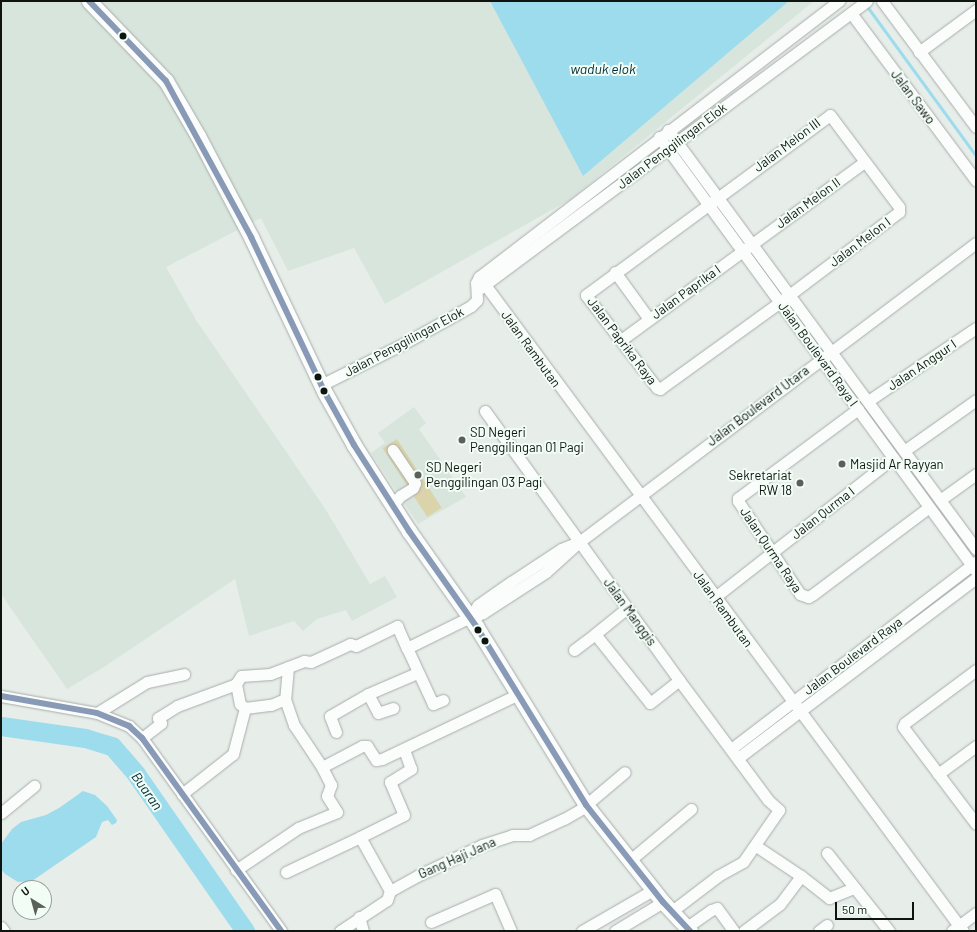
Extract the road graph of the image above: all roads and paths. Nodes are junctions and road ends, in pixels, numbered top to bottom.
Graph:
1 (89, 1) edge
2 (839, 1) edge
3 (867, 1) edge
4 (882, 1) edge
5 (976, 10) edge
6 (854, 11) junction
7 (919, 52) junction
8 (976, 127) edge
9 (668, 130) junction
10 (659, 137) junction
11 (678, 142) junction
12 (668, 150) junction
13 (863, 163) junction
14 (976, 181) edge
15 (718, 197) junction
16 (708, 204) junction
17 (976, 243) edge
18 (752, 244) junction
19 (742, 251) junction
20 (615, 272) junction
21 (481, 288) junction
22 (789, 294) junction
23 (780, 302) junction
24 (649, 319) junction
25 (976, 328) edge
26 (621, 340) junction
27 (831, 352) junction
28 (821, 359) junction
29 (321, 385) junction
30 (976, 400) edge
31 (868, 402) junction
32 (858, 409) junction
33 (485, 411) dead end
34 (394, 450) dead end
35 (904, 451) junction
36 (894, 458) junction
37 (976, 474) edge
38 (639, 496) junction
39 (940, 500) junction
40 (392, 506) junction
41 (929, 507) junction
42 (579, 542) junction
43 (976, 549) edge
44 (772, 552) junction
45 (975, 566) edge
46 (976, 578) edge
47 (715, 597) junction
48 (627, 608) junction
49 (470, 617) junction
50 (595, 634) junction
51 (407, 648) junction
52 (574, 650) dead end
53 (288, 667) junction
54 (976, 670) edge
55 (417, 673) junction
56 (184, 674) dead end
57 (679, 680) junction
58 (236, 684) junction
59 (368, 694) junction
60 (519, 694) junction
61 (1, 696) edge
62 (285, 699) junction
63 (443, 700) dead end
64 (792, 703) junction
65 (245, 708) junction
66 (393, 708) dead end
67 (799, 712) junction
68 (97, 713) junction
69 (336, 732) dead end
70 (142, 738) junction
71 (976, 746) edge
72 (731, 749) junction
73 (404, 750) junction
74 (738, 758) junction
75 (322, 767) junction
76 (625, 772) dead end
77 (938, 774) junction
78 (34, 786) dead end
79 (182, 794) junction
80 (586, 805) junction
81 (691, 809) dead end
82 (1, 813) edge
83 (976, 824) edge
84 (360, 837) junction
85 (756, 846) junction
86 (827, 853) dead end
87 (629, 861) junction
88 (236, 870) junction
89 (286, 872) dead end
90 (801, 876) junction
91 (854, 888) junction
92 (653, 890) junction
93 (390, 891) junction
94 (667, 907) junction
95 (976, 913) edge
96 (359, 917) junction
97 (431, 922) dead end
98 (1, 927) edge
99 (689, 929) edge
100 (958, 929) edge
101 (4, 931) edge
102 (281, 931) edge
103 (340, 931) edge
104 (364, 931) edge
105 (511, 931) edge
106 (582, 931) edge
107 (615, 931) edge
108 (734, 931) edge
109 (744, 931) edge
110 (889, 931) edge

1 - 29 main road
2 - 9 street, Jalan Penggilingan Elok
3 - 6 street, Jalan Penggilingan Elok
4 - 7 street
5 - 7 street
6 - 11 street, Jalan Penggilingan Elok
6 - 14 street, Jalan Sawo
7 - 8 street
9 - 10 street, Jalan Penggilingan Elok
9 - 11 street, Jalan Boulevard Raya I
10 - 12 street, Jalan Boulevard Raya I
10 - 21 street, Jalan Penggilingan Elok
11 - 12 street, Jalan Penggilingan Elok
11 - 15 street, Jalan Boulevard Raya I
12 - 16 street, Jalan Boulevard Raya I
12 - 21 street, Jalan Penggilingan Elok
13 - 15 street, Jalan Melon III
13 - 18 street, Jalan Melon II
13 - 22 street, Jalan Melon I
15 - 16 street, Jalan Paprika Raya
15 - 18 street, Jalan Boulevard Raya I
16 - 19 street, Jalan Boulevard Raya I
16 - 20 street, Jalan Paprika Raya
17 - 27 street, Jalan Boulevard Utara
18 - 19 street, Jalan Paprika I
18 - 22 street, Jalan Boulevard Raya I
19 - 23 street, Jalan Boulevard Raya I
19 - 24 street, Jalan Paprika I
20 - 24 street
20 - 26 street, Jalan Paprika Raya
21 - 29 street, Jalan Penggilingan Elok
21 - 38 street, Jalan Rambutan
22 - 23 street, Jalan Paprika Raya
22 - 27 street, Jalan Boulevard Raya I
23 - 26 street, Jalan Paprika Raya
23 - 28 street, Jalan Boulevard Raya I
24 - 26 street, Jalan Paprika I
25 - 31 street, Jalan Anggur I
27 - 28 street, Jalan Boulevard Utara
27 - 31 street, Jalan Boulevard Raya I
28 - 32 street, Jalan Boulevard Raya I
28 - 38 street, Jalan Boulevard Utara
29 - 40 main road
30 - 35 street
31 - 35 street, Jalan Boulevard Raya I
32 - 36 street, Jalan Boulevard Raya I
32 - 44 street, Jalan Qurma Raya
33 - 42 street, Jalan Manggis
34 - 40 street
35 - 39 street, Jalan Boulevard Raya I
36 - 41 street, Jalan Boulevard Raya I
36 - 44 street, Jalan Qurma I
37 - 39 street
38 - 42 street, Jalan Boulevard Utara
38 - 47 street, Jalan Rambutan
39 - 43 street, Jalan Boulevard Raya I
40 - 49 main road
41 - 44 street, Jalan Qurma Raya
41 - 45 street, Jalan Boulevard Raya I
42 - 48 street, Jalan Manggis
42 - 49 street, Jalan Boulevard Utara
44 - 47 street, Jalan Qurma I
45 - 64 street, Jalan Boulevard Raya
46 - 67 street, Jalan Boulevard Raya
47 - 64 street, Jalan Rambutan
48 - 50 street
48 - 57 street, Jalan Manggis
49 - 51 street
49 - 60 main road
50 - 52 street
50 - 57 street
51 - 53 street
51 - 55 street
53 - 58 street
53 - 62 street
54 - 77 street
55 - 59 street
55 - 63 street
56 - 68 street
57 - 72 street, Jalan Manggis
58 - 65 street
58 - 70 street
59 - 66 street
59 - 69 street
60 - 73 street
60 - 80 main road
61 - 68 street
62 - 65 street
62 - 75 street
64 - 67 street, Jalan Rambutan
64 - 72 street, Jalan Boulevard Raya
65 - 79 street
67 - 74 street, Jalan Boulevard Raya
67 - 100 street, Jalan Rambutan
68 - 70 street
70 - 79 street
71 - 77 street
72 - 74 street, Jalan Manggis
73 - 75 street
73 - 84 street
74 - 85 street, Jalan Manggis
75 - 88 street
76 - 80 street, Gang Haji Jana
77 - 83 street
78 - 82 street
79 - 88 street
80 - 87 main road
80 - 93 street, Gang Haji Jana
81 - 87 street
84 - 89 street
84 - 93 street
85 - 90 street
85 - 94 street
86 - 91 street
87 - 92 main road
88 - 102 street
90 - 91 street
90 - 109 street
91 - 110 street
92 - 94 main road
92 - 106 street
93 - 96 street, Gang Haji Jana
94 - 99 main road
94 - 107 street
95 - 100 street
96 - 103 street, Gang Haji Jana
96 - 104 street
97 - 105 street
98 - 101 street
99 - 108 street

